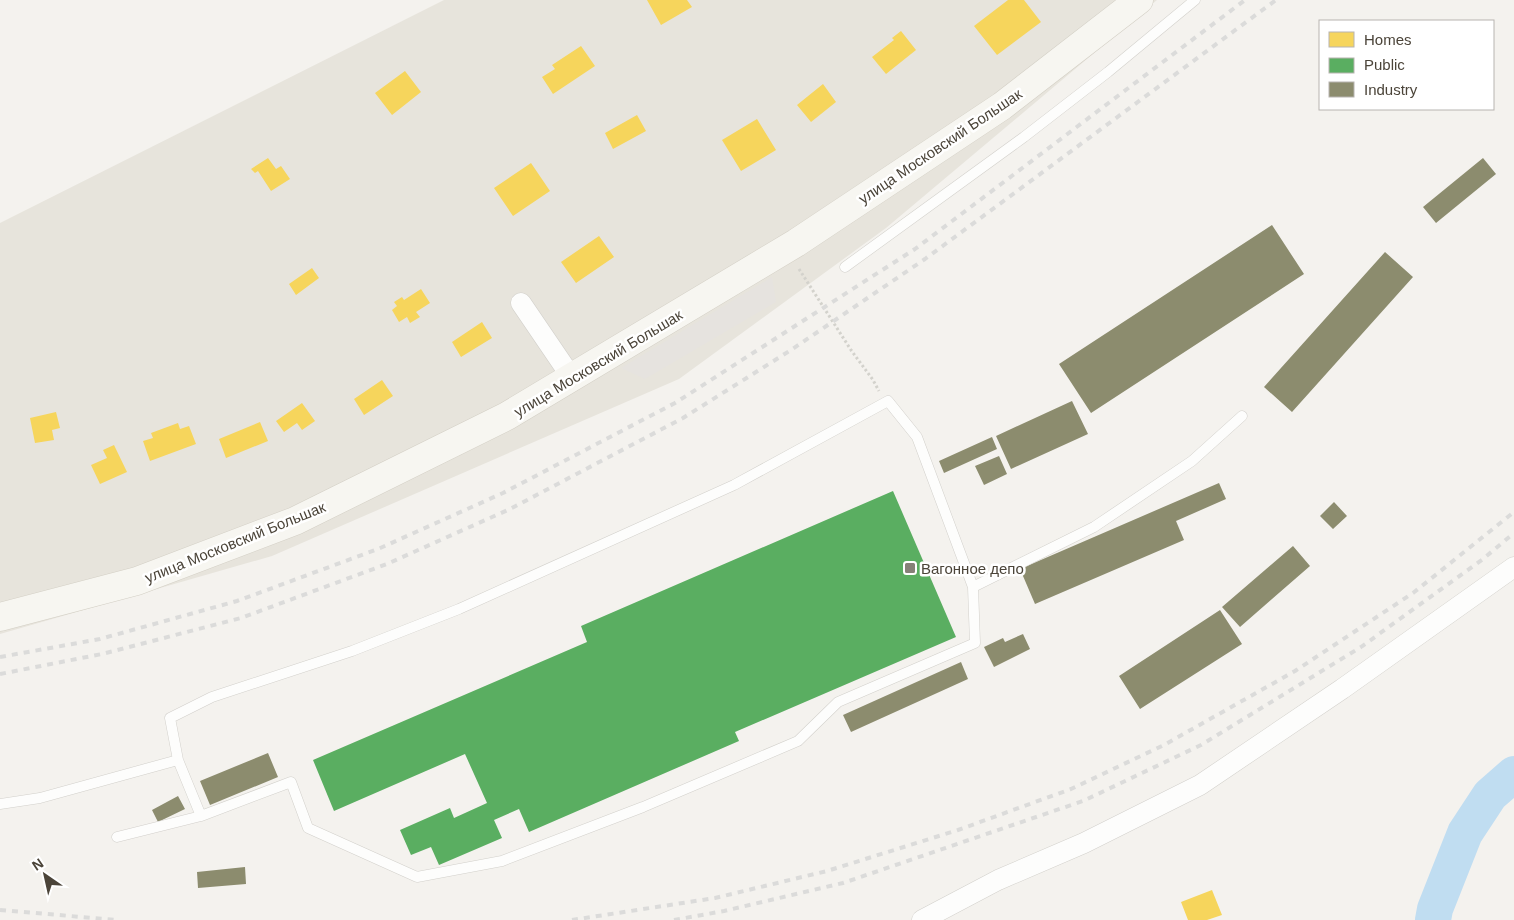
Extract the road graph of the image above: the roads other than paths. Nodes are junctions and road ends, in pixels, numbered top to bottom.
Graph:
1 (1139, 0) edge
2 (1195, 0) edge
3 (846, 267) dead end
4 (521, 302) dead end
5 (572, 378) junction
6 (1242, 416) dead end
7 (1514, 567) edge
8 (973, 587) junction
9 (0, 617) edge
10 (178, 760) junction
11 (0, 804) edge
12 (200, 816) junction
13 (117, 837) dead end
14 (922, 920) edge

1 - 5 street, улица Московский Большак
2 - 3 lane
4 - 5 street
5 - 9 street, улица Московский Большак
6 - 8 lane
7 - 14 street
8 - 10 lane
8 - 12 lane
10 - 11 lane
10 - 12 lane
12 - 13 lane

